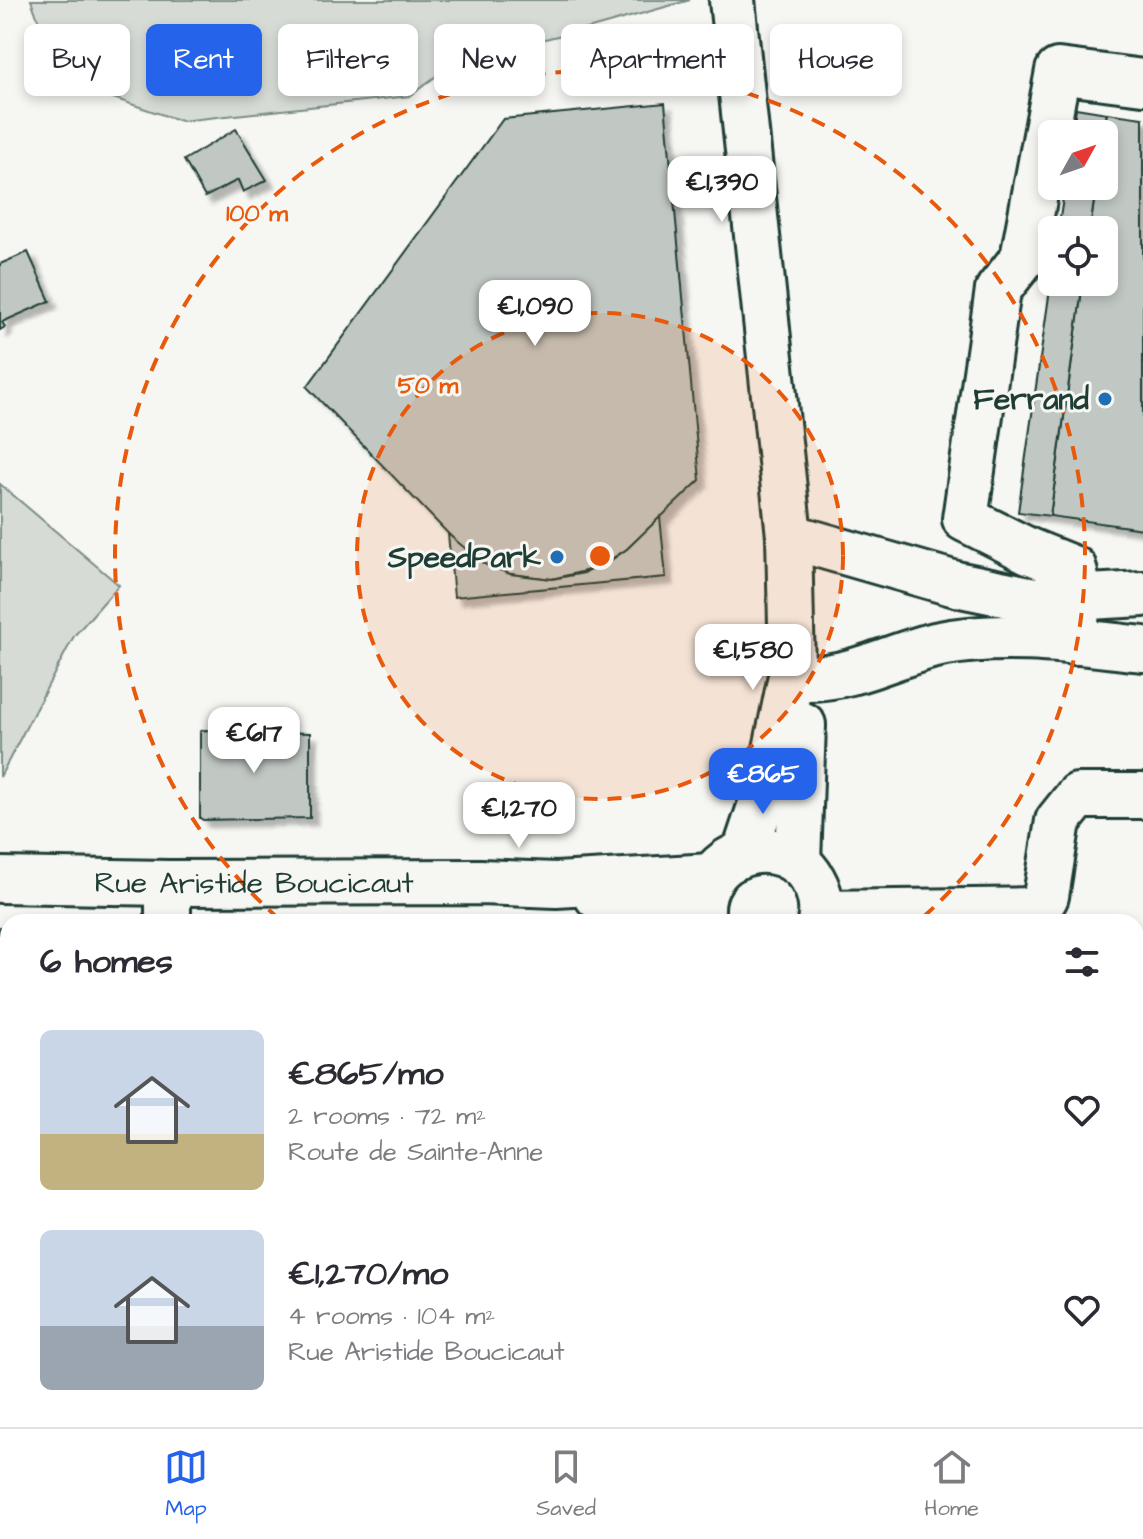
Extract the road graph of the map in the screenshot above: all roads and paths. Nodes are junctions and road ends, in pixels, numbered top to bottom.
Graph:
1 (732, 0) edge
2 (1143, 82) edge
3 (789, 536) junction
4 (1143, 594) edge
5 (1080, 597) junction
6 (1072, 642) junction
7 (1143, 649) edge
8 (809, 678) junction
9 (1143, 796) edge
10 (798, 862) junction
11 (728, 864) junction
12 (0, 880) edge
13 (556, 885) junction
14 (168, 903) edge
15 (666, 914) edge
16 (702, 914) edge
17 (821, 914) edge
18 (914, 914) edge

1 - 3 main road
2 - 5 main road
3 - 5 main road
3 - 8 main road
3 - 11 main road
4 - 5 main road
5 - 6 main road
6 - 7 main road
6 - 8 main road
8 - 10 main road
9 - 18 main road
10 - 11 main road, Rue Aristide Boucicaut
10 - 17 main road
11 - 13 main road, Rue Aristide Boucicaut
11 - 16 main road
12 - 14 main road, Rue Aristide Boucicaut
13 - 14 main road, Rue Aristide Boucicaut
13 - 15 main road, Rue Aristide Boucicaut

